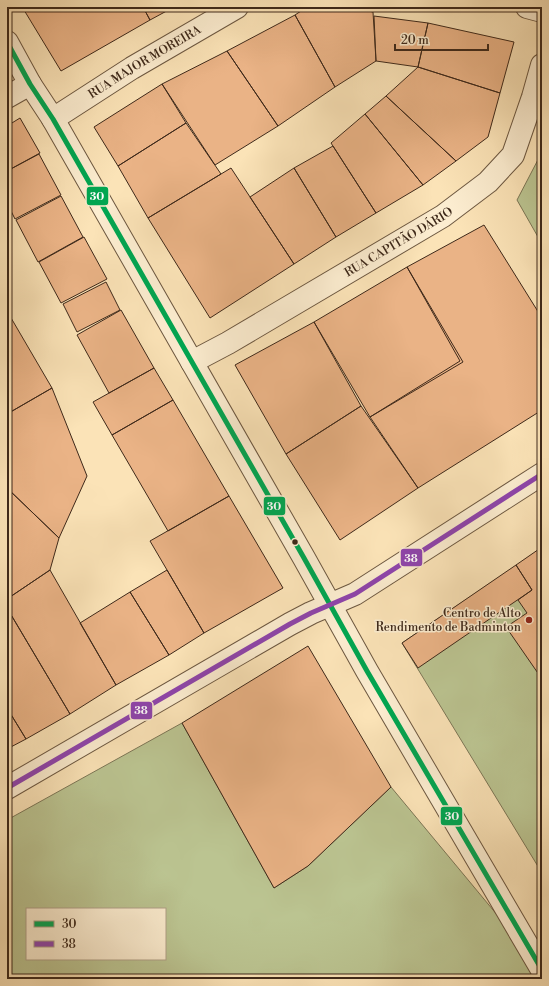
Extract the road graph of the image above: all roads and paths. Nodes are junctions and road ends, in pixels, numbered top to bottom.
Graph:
1 (237, 7) edge
2 (527, 7) edge
3 (542, 11) edge
4 (7, 42) edge
5 (542, 65) edge
6 (30, 84) junction
7 (7, 97) edge
8 (53, 118) junction
9 (192, 362) junction
10 (542, 474) edge
11 (330, 605) junction
12 (7, 788) edge
13 (542, 970) edge

1 - 8 street, RUA MAJOR MOREIRA
2 - 3 street
4 - 6 street
5 - 9 street, RUA CAPITÃO DÁRIO
6 - 7 street
6 - 8 street
8 - 9 street
9 - 11 street
10 - 11 street
11 - 12 street
11 - 13 street

